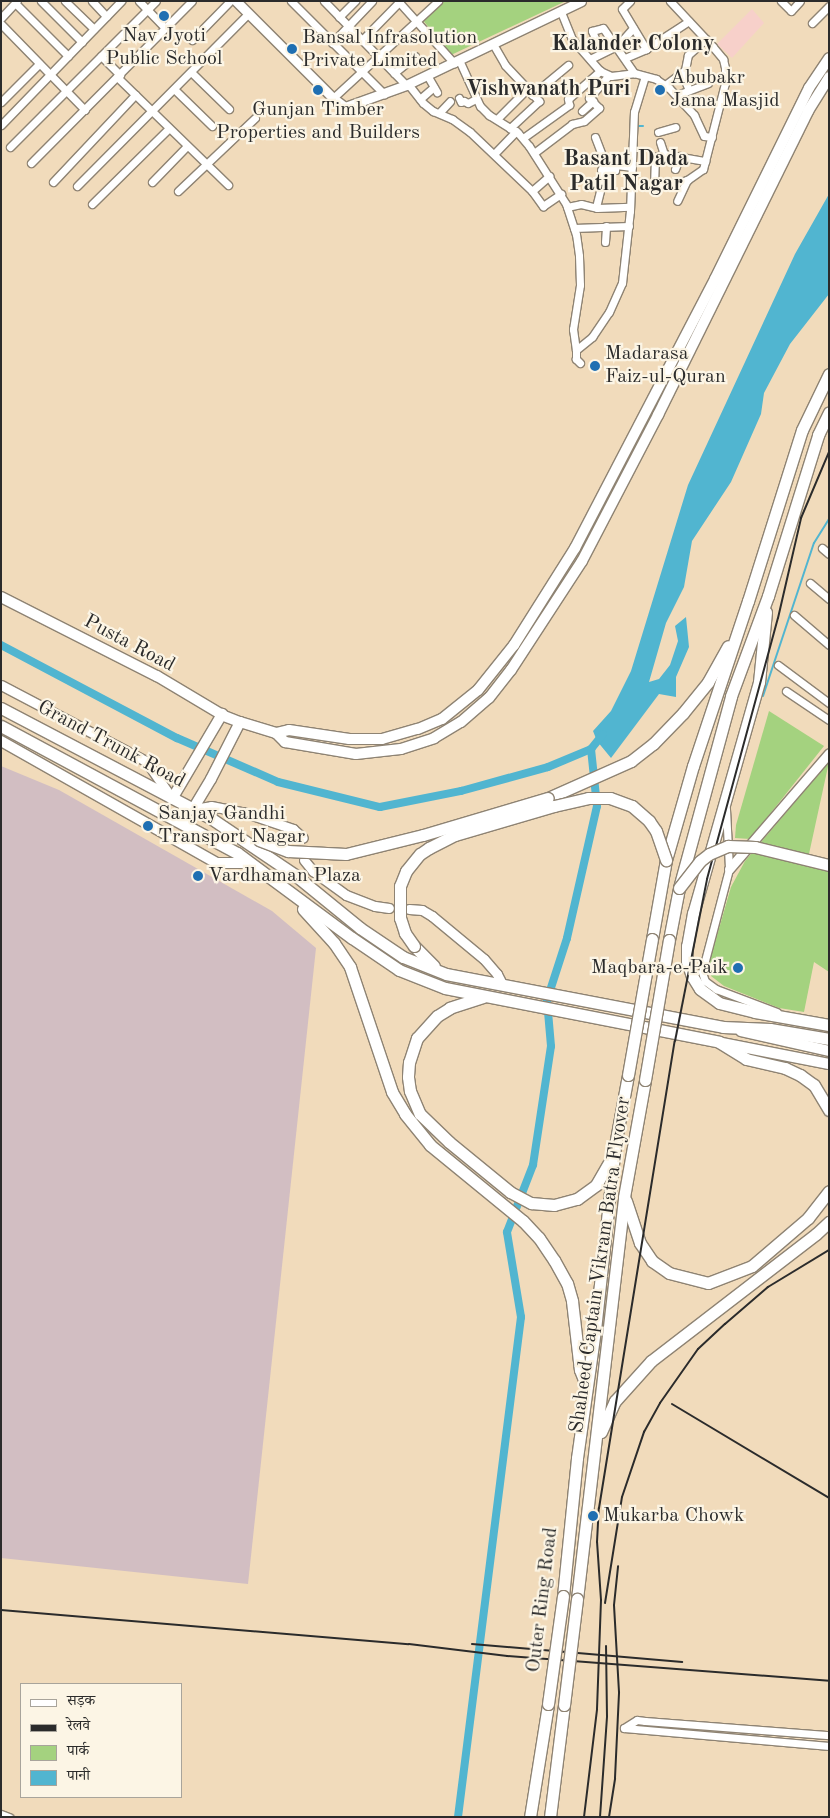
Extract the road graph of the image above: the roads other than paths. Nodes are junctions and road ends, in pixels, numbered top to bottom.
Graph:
1 (41, 1) edge
2 (65, 1) edge
3 (92, 1) edge
4 (139, 1) edge
5 (156, 1) edge
6 (192, 1) edge
7 (230, 1) edge
8 (291, 1) edge
9 (324, 1) edge
10 (355, 1) edge
11 (372, 1) edge
12 (438, 1) edge
13 (581, 1) edge
14 (630, 1) edge
15 (670, 1) edge
16 (781, 1) edge
17 (800, 1) edge
18 (16, 2) edge
19 (399, 2) edge
20 (117, 3) edge
21 (240, 3) edge
22 (829, 6) edge
23 (148, 10) junction
24 (561, 12) junction
25 (248, 14) junction
26 (106, 16) junction
27 (339, 17) junction
28 (1, 18) edge
29 (417, 21) junction
30 (689, 21) junction
31 (812, 23) dead end
32 (1, 24) edge
33 (347, 25) junction
34 (166, 28) junction
35 (633, 28) junction
36 (94, 29) junction
37 (706, 39) junction
38 (192, 40) dead end
39 (362, 40) junction
40 (82, 42) junction
41 (332, 42) junction
42 (493, 44) junction
43 (617, 46) junction
44 (646, 49) junction
45 (601, 53) junction
46 (68, 56) junction
47 (101, 56) junction
48 (415, 56) dead end
49 (379, 57) junction
50 (625, 58) junction
51 (829, 58) edge
52 (590, 59) junction
53 (456, 62) junction
54 (39, 64) junction
55 (568, 65) dead end
56 (600, 71) junction
57 (191, 72) junction
58 (362, 72) junction
59 (394, 73) junction
60 (634, 73) junction
61 (682, 73) junction
62 (609, 75) junction
63 (50, 76) junction
64 (119, 76) junction
65 (427, 76) junction
66 (829, 76) edge
67 (645, 77) junction
68 (708, 82) dead end
69 (407, 85) junction
70 (665, 85) junction
71 (174, 89) junction
72 (689, 90) junction
73 (67, 91) junction
74 (530, 92) junction
75 (384, 94) junction
76 (135, 95) junction
77 (677, 95) junction
78 (333, 98) junction
79 (459, 98) dead end
80 (420, 99) junction
81 (476, 99) junction
82 (593, 101) junction
83 (1, 102) edge
84 (450, 102) dead end
85 (229, 109) dead end
86 (85, 110) junction
87 (151, 111) junction
88 (582, 111) dead end
89 (439, 113) junction
90 (255, 118) dead end
91 (497, 119) junction
92 (1, 125) edge
93 (212, 126) dead end
94 (169, 128) junction
95 (675, 128) dead end
96 (513, 129) junction
97 (658, 132) dead end
98 (594, 137) dead end
99 (712, 137) junction
100 (522, 138) junction
101 (660, 142) dead end
102 (187, 146) junction
103 (10, 147) dead end
104 (534, 153) junction
105 (494, 154) junction
106 (664, 154) junction
107 (680, 156) junction
108 (705, 161) junction
109 (31, 163) dead end
110 (206, 164) junction
111 (632, 167) junction
112 (601, 170) junction
113 (675, 170) dead end
114 (549, 176) junction
115 (687, 180) junction
116 (53, 182) dead end
117 (152, 182) dead end
118 (77, 186) dead end
119 (228, 186) dead end
120 (532, 191) junction
121 (178, 192) dead end
122 (561, 194) junction
123 (677, 201) dead end
124 (92, 204) dead end
125 (567, 207) junction
126 (596, 207) junction
127 (630, 207) junction
128 (606, 226) junction
129 (629, 226) junction
130 (574, 228) junction
131 (604, 242) dead end
132 (576, 350) junction
133 (580, 363) dead end
134 (829, 374) edge
135 (829, 412) edge
136 (822, 548) dead end
137 (829, 554) edge
138 (810, 583) dead end
139 (768, 596) junction
140 (1, 597) edge
141 (829, 599) edge
142 (748, 601) junction
143 (794, 615) dead end
144 (829, 645) edge
145 (778, 665) dead end
146 (1, 685) edge
147 (786, 691) dead end
148 (829, 703) edge
149 (1, 708) edge
150 (222, 714) junction
151 (829, 720) edge
152 (240, 722) junction
153 (1, 726) edge
154 (276, 733) junction
155 (1, 741) edge
156 (829, 753) edge
157 (172, 799) junction
158 (725, 799) junction
159 (193, 809) junction
160 (224, 827) junction
161 (303, 838) dead end
162 (304, 860) dead end
163 (666, 860) junction
164 (250, 863) junction
165 (829, 865) edge
166 (729, 869) junction
167 (283, 888) junction
168 (679, 888) junction
169 (389, 908) dead end
170 (409, 909) dead end
171 (437, 970) junction
172 (502, 984) junction
173 (487, 996) junction
174 (795, 1019) junction
175 (829, 1025) edge
176 (723, 1027) junction
177 (829, 1038) edge
178 (719, 1042) junction
179 (829, 1051) edge
180 (829, 1064) edge
181 (829, 1110) edge
182 (615, 1145) junction
183 (829, 1191) edge
184 (624, 1197) junction
185 (829, 1222) edge
186 (587, 1387) junction
187 (595, 1445) junction
188 (829, 1735) edge
189 (829, 1746) edge
190 (1, 1814) edge
191 (9, 1817) edge
192 (530, 1817) edge
193 (550, 1817) edge

1 - 40 street
2 - 36 street
3 - 26 street
4 - 23 street
5 - 23 street
6 - 34 street
7 - 38 street
8 - 41 street
9 - 27 street
10 - 27 street
11 - 33 street
12 - 29 street
13 - 24 street
14 - 35 street
15 - 30 street
16 - 17 street
18 - 28 street
18 - 46 street
19 - 29 street
19 - 39 street
20 - 26 street
21 - 25 street
22 - 31 street
23 - 34 street
23 - 47 street
24 - 42 street
24 - 52 street
25 - 57 street
25 - 78 street
26 - 36 street
27 - 33 street
29 - 49 street
29 - 53 street
30 - 37 street
30 - 44 street
32 - 54 street
33 - 39 street
33 - 41 street
34 - 64 street
35 - 43 street
35 - 44 street
36 - 40 street
37 - 61 street
37 - 99 street
39 - 49 street
40 - 46 street
41 - 58 street
42 - 53 street
42 - 74 street
43 - 45 street
43 - 45 street
43 - 50 street
44 - 50 street
45 - 52 street
46 - 63 street
47 - 64 street
47 - 73 street
48 - 59 street
49 - 58 street
49 - 59 street
50 - 60 street
51 - 154 main road
52 - 56 street
53 - 65 street
53 - 81 street
54 - 63 street
54 - 83 street
55 - 74 street
56 - 62 street
56 - 100 street
57 - 71 street
57 - 85 street
58 - 75 street
58 - 78 street
59 - 69 street
60 - 62 street
60 - 67 street
61 - 70 street
61 - 72 street
62 - 82 street
63 - 73 street
63 - 92 street
64 - 76 street
64 - 86 street
65 - 69 street
65 - 80 street
66 - 154 main road
67 - 70 street
67 - 111 street
68 - 72 street
69 - 75 street
69 - 80 street
70 - 77 street
71 - 87 street
71 - 93 street
72 - 77 street
73 - 86 street
73 - 103 street
74 - 91 street
74 - 96 street
75 - 78 street
76 - 87 street
76 - 116 street
77 - 99 street
79 - 81 street
80 - 89 street
81 - 91 street
82 - 88 street
82 - 104 street
84 - 89 street
86 - 109 street
87 - 94 street
87 - 118 street
89 - 105 street
90 - 110 street
91 - 96 street
94 - 102 street
94 - 124 street
95 - 97 street
96 - 100 street
96 - 105 street
98 - 112 street
99 - 108 street
100 - 104 street
101 - 106 street
102 - 110 street
102 - 117 street
104 - 114 street
105 - 120 street
106 - 107 street
106 - 115 street
107 - 108 street
107 - 113 street
108 - 115 street
110 - 119 street
110 - 121 street
111 - 112 street
111 - 127 street
112 - 126 street
114 - 120 street
114 - 122 street
115 - 123 street
120 - 122 street
122 - 125 street
125 - 126 street
125 - 130 street
126 - 127 street
127 - 129 street
128 - 129 street
128 - 130 street
128 - 131 street
129 - 132 street
130 - 132 street
132 - 133 street
134 - 142 highway
135 - 139 highway
136 - 137 street
138 - 141 street
139 - 158 highway
139 - 168 highway, Shaheed Captain Vikram Batra Flyover
140 - 150 main road, Pusta Road
142 - 160 highway, bridge
142 - 163 highway, Shaheed Captain Vikram Batra Flyover
143 - 144 street
145 - 148 street
146 - 157 street
147 - 151 street
149 - 157 highway, Grand Trunk Road
150 - 152 main road, Pusta Road
150 - 157 main road
152 - 154 main road, Pusta Road
152 - 159 main road
153 - 164 highway, Grand Trunk Road
155 - 164 main road
156 - 166 street
157 - 159 highway, Grand Trunk Road
158 - 166 street
158 - 174 highway
159 - 160 highway, Grand Trunk Road
159 - 161 street
160 - 171 highway, Grand Trunk Road
162 - 169 street
163 - 171 highway, bridge
163 - 182 highway, Shaheed Captain Vikram Batra Flyover, bridge
164 - 167 highway, Grand Trunk Road
165 - 168 highway, bridge
166 - 174 street
167 - 173 highway, Grand Trunk Road
167 - 186 highway
168 - 184 highway, Shaheed Captain Vikram Batra Flyover, bridge
170 - 172 street
171 - 172 highway, Grand Trunk Road
172 - 176 highway, Grand Trunk Road
173 - 178 highway, Grand Trunk Road
173 - 182 highway
174 - 175 highway
176 - 177 highway, Grand Trunk Road
176 - 179 main road
178 - 180 main road
178 - 181 highway
182 - 186 highway, Shaheed Captain Vikram Batra Flyover
183 - 184 highway
184 - 187 highway, Shaheed Captain Vikram Batra Flyover
185 - 187 highway
186 - 192 highway, Outer Ring Road, bridge
187 - 193 highway, Outer Ring Road, bridge
188 - 189 street
190 - 191 street

